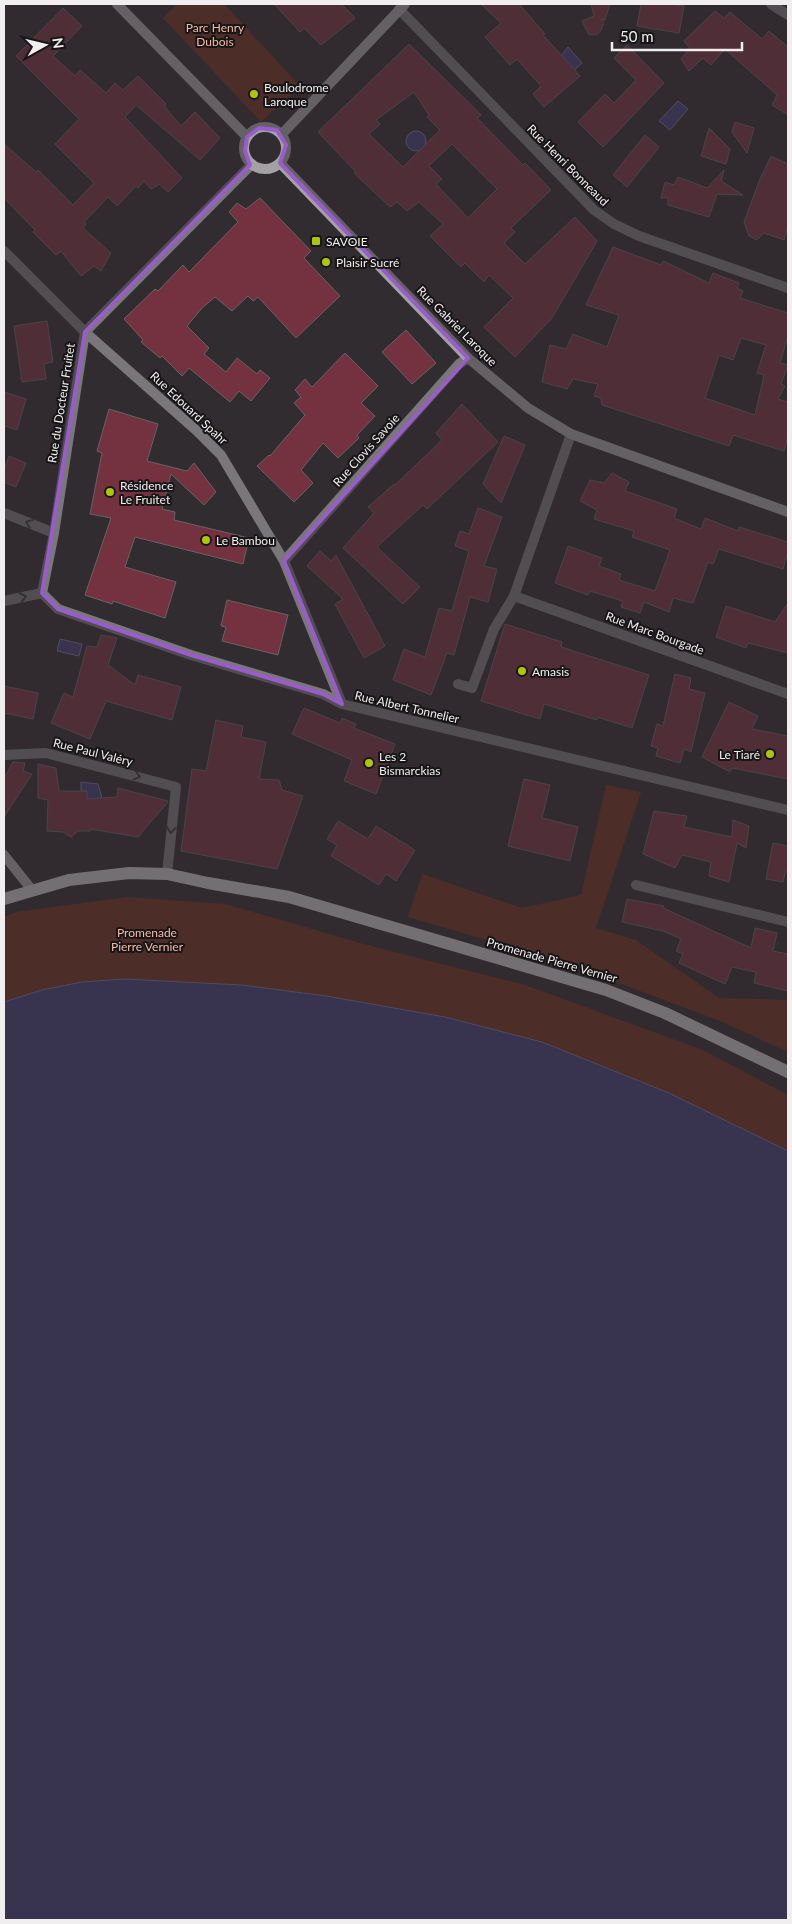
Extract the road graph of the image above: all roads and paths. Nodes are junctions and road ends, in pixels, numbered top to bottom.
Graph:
1 (117, 4) edge
2 (772, 4) edge
3 (778, 4) edge
4 (402, 6) edge
5 (788, 15) edge
6 (282, 134) junction
7 (247, 137) junction
8 (280, 163) junction
9 (252, 164) junction
10 (4, 251) edge
11 (788, 288) edge
12 (85, 332) junction
13 (468, 358) junction
14 (571, 434) junction
15 (788, 512) edge
16 (4, 513) edge
17 (54, 533) junction
18 (284, 561) junction
19 (42, 593) junction
20 (514, 596) junction
21 (4, 601) edge
22 (458, 684) dead end
23 (788, 694) edge
24 (342, 704) junction
25 (4, 755) edge
26 (788, 810) edge
27 (4, 855) edge
28 (167, 874) junction
29 (636, 886) dead end
30 (32, 890) junction
31 (4, 899) edge
32 (788, 922) edge
33 (788, 1072) edge

1 - 7 street
2 - 3 street
2 - 5 street
4 - 6 street
4 - 11 street, Rue Henri Bonneaud
6 - 7 street
6 - 8 street
7 - 9 street
8 - 9 street
8 - 13 street, Rue Gabriel Laroque
9 - 12 street, Rue du Docteur Fruitet
10 - 12 street, Rue Edouard Spahr
12 - 17 street, Rue du Docteur Fruitet
12 - 18 street, Rue Edouard Spahr
13 - 14 street, Rue Gabriel Laroque
13 - 18 street, Rue Clovis Savoie
14 - 15 street, Rue Gabriel Laroque
14 - 20 street
17 -> 16 street
17 - 19 street, Rue du Docteur Fruitet
18 - 24 street, Rue Edouard Spahr
21 -> 19 street
19 - 24 street, Rue Albert Tonnelier
20 - 22 street
20 - 23 street, Rue Marc Bourgade
24 - 26 street, Rue Albert Tonnelier
25 -> 28 street, Rue Paul Valéry
27 - 30 street
28 - 30 main road, Promenade Pierre Vernier
28 - 33 main road, Promenade Pierre Vernier
29 - 32 street
30 - 31 main road, Promenade Pierre Vernier

